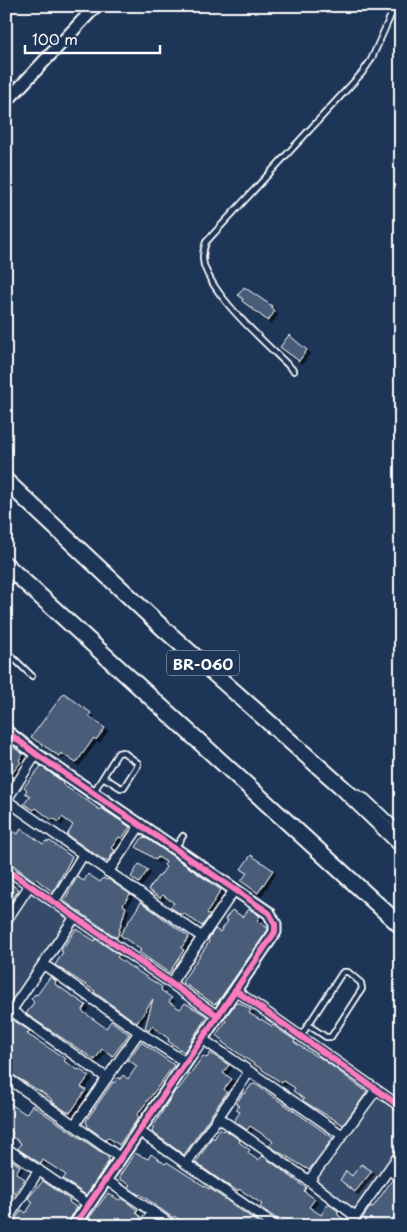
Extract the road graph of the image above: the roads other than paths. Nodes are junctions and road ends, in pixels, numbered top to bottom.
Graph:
1 (96, 6) edge
2 (395, 6) edge
3 (6, 102) edge
4 (294, 372) dead end
5 (6, 481) edge
6 (6, 565) edge
7 (6, 651) edge
8 (32, 676) dead end
9 (6, 731) edge
10 (36, 754) junction
11 (103, 777) junction
12 (344, 790) junction
13 (93, 793) junction
14 (6, 800) edge
15 (141, 824) junction
16 (401, 830) edge
17 (183, 836) dead end
18 (401, 844) edge
19 (175, 848) junction
20 (83, 855) junction
21 (6, 869) edge
22 (108, 872) junction
23 (30, 885) junction
24 (235, 889) junction
25 (54, 902) junction
26 (75, 917) junction
27 (6, 921) edge
28 (401, 926) edge
29 (202, 937) junction
30 (43, 964) junction
31 (171, 983) junction
32 (236, 990) junction
33 (9, 1009) edge
34 (218, 1016) junction
35 (308, 1025) junction
36 (139, 1032) junction
37 (301, 1036) junction
38 (202, 1038) junction
39 (184, 1062) junction
40 (249, 1072) junction
41 (6, 1076) edge
42 (401, 1077) edge
43 (107, 1078) junction
44 (401, 1084) edge
45 (376, 1090) junction
46 (401, 1107) edge
47 (218, 1118) junction
48 (75, 1124) junction
49 (139, 1131) junction
50 (342, 1135) junction
51 (6, 1148) edge
52 (401, 1152) edge
53 (119, 1157) junction
54 (186, 1164) junction
55 (39, 1170) junction
56 (389, 1170) junction
57 (401, 1178) edge
58 (105, 1179) junction
59 (309, 1181) junction
60 (88, 1204) junction
61 (153, 1212) junction
62 (355, 1216) junction
63 (7, 1217) edge
64 (74, 1226) edge
65 (143, 1226) edge
66 (173, 1226) edge
67 (275, 1226) edge
68 (349, 1226) edge

1 - 3 street
2 - 4 lane
5 - 12 highway, BR-060
6 - 28 highway
7 - 8 lane
9 - 10 street
10 - 13 street
10 - 14 street
11 - 11 lane
11 - 13 lane
12 - 16 lane
12 - 18 highway, BR-060
13 - 15 street
14 - 20 street
15 - 19 street
15 - 22 street
17 - 19 lane
19 - 24 street
20 - 22 street
20 - 25 street
21 - 23 street
22 - 29 street
23 - 25 street
23 - 27 street
24 - 29 street
24 - 32 street
25 - 26 street
26 - 30 street
26 - 31 street
29 - 31 street
30 - 33 street
30 - 36 street
31 - 34 street
32 - 34 street
32 - 37 street
33 - 43 street
34 - 38 street
35 - 35 lane
35 - 37 lane
36 - 39 street
36 - 43 street
37 - 45 street
38 - 39 street
38 - 40 street
39 - 49 street
40 - 47 street
40 - 50 street
41 - 48 street
42 - 44 lane
43 - 48 street
45 - 46 street
45 - 50 street
47 - 54 street
47 - 59 street
48 - 53 street
49 - 53 street
49 - 54 street
50 - 59 street
51 - 55 street
52 - 56 street
53 - 58 street
54 - 67 street
55 - 60 street
55 - 63 street
56 - 57 street
56 - 62 street
58 - 60 street
58 - 61 street
59 - 62 street
60 - 64 street
61 - 65 street
61 - 66 street
62 - 68 street

